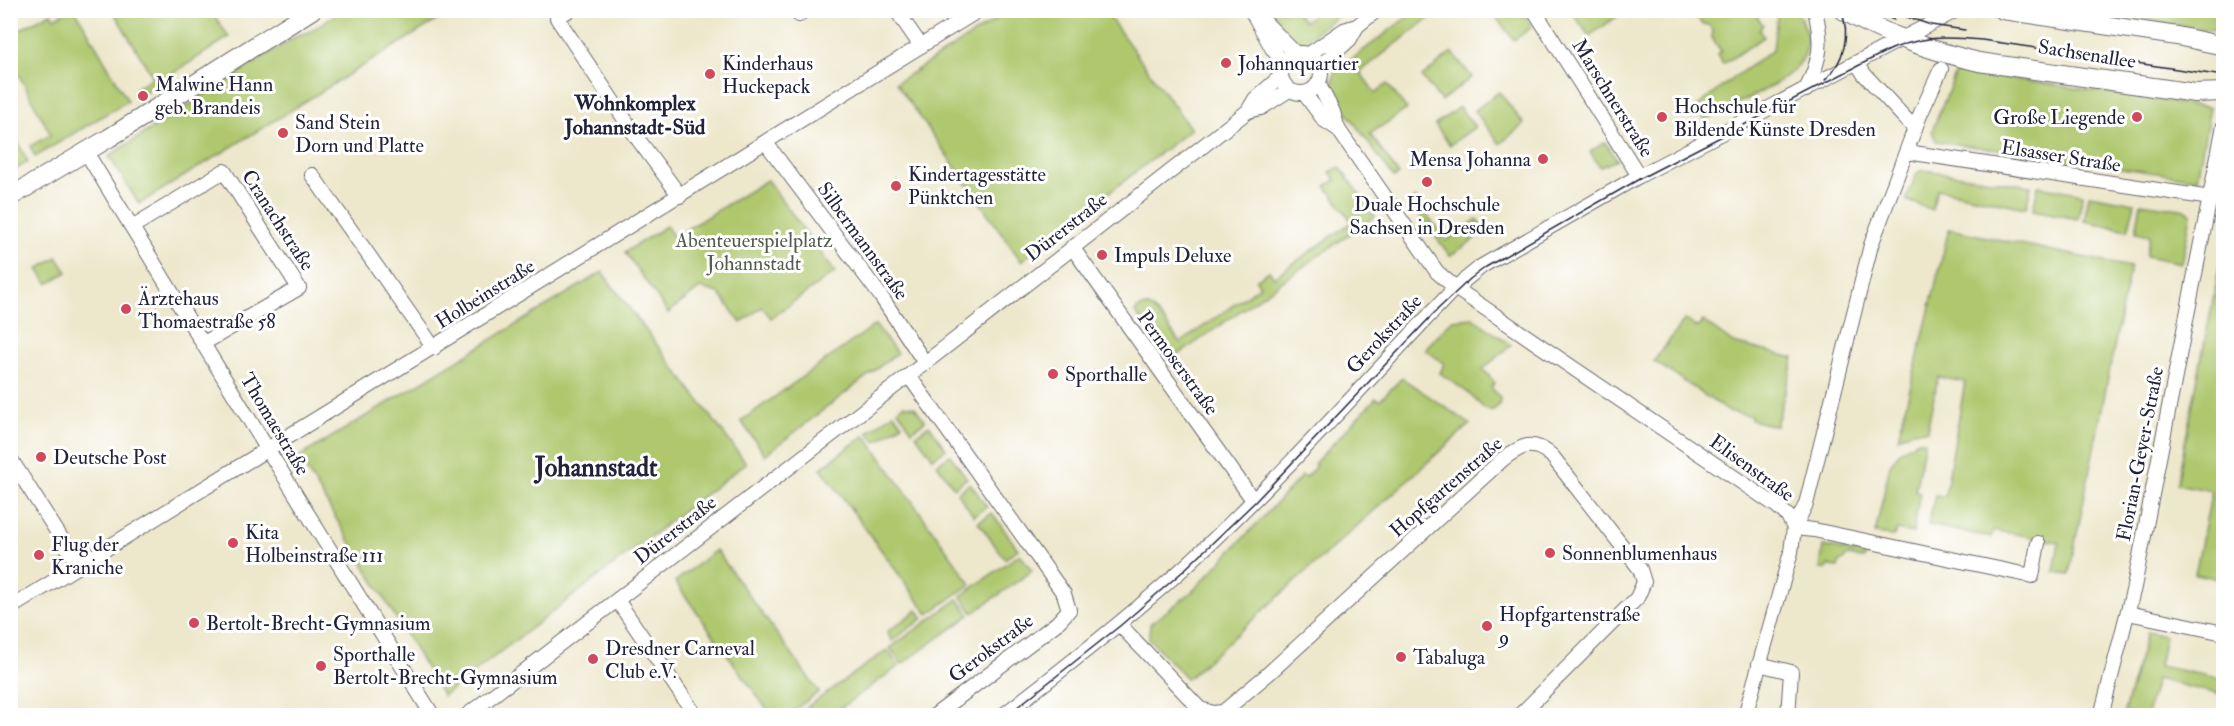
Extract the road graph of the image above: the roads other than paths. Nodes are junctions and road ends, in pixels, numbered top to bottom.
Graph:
1 (312, 10) edge
2 (569, 10) edge
3 (896, 10) edge
4 (979, 10) edge
5 (1252, 10) edge
6 (1377, 10) edge
7 (1534, 10) edge
8 (1815, 10) edge
9 (1843, 10) edge
10 (1957, 10) edge
11 (2003, 10) edge
12 (1357, 26) junction
13 (1906, 39) junction
14 (921, 46) junction
15 (2223, 46) edge
16 (1302, 53) junction
17 (1943, 61) junction
18 (1283, 63) junction
19 (1857, 63) junction
20 (1320, 66) junction
21 (1281, 77) junction
22 (1318, 83) junction
23 (1289, 90) junction
24 (1806, 90) junction
25 (2223, 92) edge
26 (1304, 93) junction
27 (1248, 111) junction
28 (2223, 125) edge
29 (1338, 129) junction
30 (1915, 129) junction
31 (766, 143) junction
32 (86, 152) junction
33 (1907, 152) junction
34 (312, 174) dead end
35 (1639, 176) junction
36 (680, 196) junction
37 (10, 197) edge
38 (2208, 198) junction
39 (2223, 201) edge
40 (132, 226) junction
41 (1072, 248) junction
42 (1455, 288) junction
43 (204, 343) junction
44 (434, 348) junction
45 (926, 363) junction
46 (909, 376) junction
47 (268, 450) junction
48 (10, 458) edge
49 (1253, 500) junction
50 (1794, 528) junction
51 (2038, 543) dead end
52 (79, 566) junction
53 (617, 600) junction
54 (10, 608) edge
55 (2128, 613) junction
56 (1119, 624) junction
57 (2223, 633) edge
58 (1759, 664) junction
59 (433, 716) edge
60 (466, 716) edge
61 (696, 716) edge
62 (934, 716) edge
63 (1002, 716) edge
64 (1519, 716) edge
65 (1745, 716) edge
66 (1788, 716) edge
67 (2101, 716) edge

1 - 32 main road
2 - 36 street
3 - 14 street
4 - 14 street, Holbeinstraße
5 - 16 street
5 - 18 street
6 - 12 street
7 - 35 street, Marschnerstraße
8 - 24 street
9 - 13 main road, Sachsenallee
10 - 13 street, Gerokstraße
11 - 15 main road, Sachsenallee
12 - 16 street
12 - 20 street
13 - 17 main road, Sachsenallee
13 - 19 street, Gerokstraße
14 - 31 street, Holbeinstraße
16 - 18 street
16 - 20 street
17 - 25 main road, Sachsenallee
17 - 30 street
18 - 21 street
19 - 24 street, Gerokstraße
19 - 30 street
20 - 22 street
21 - 23 street
21 - 27 street, Dürerstraße
22 - 26 street
22 - 29 street
23 - 26 street
23 - 27 street, Dürerstraße
24 - 35 street, Gerokstraße
26 - 29 street
27 - 41 street, Dürerstraße
28 - 38 street, Florian-Geyer-Straße
29 - 42 street, Elisenstraße
30 - 33 street
31 - 36 street, Holbeinstraße
31 - 45 street, Silbermannstraße
32 - 37 main road
32 - 40 street, Thomaestraße
33 - 38 street, Elsasser Straße
33 - 50 street
34 - 44 street
35 - 42 street, Gerokstraße
36 - 44 street, Holbeinstraße
38 - 39 street, Elsasser Straße
38 - 55 street, Florian-Geyer-Straße
40 - 43 street, Thomaestraße
40 - 43 street, Cranachstraße
41 - 45 street, Dürerstraße
41 - 49 street, Permoserstraße
42 - 49 street, Gerokstraße
42 - 50 street, Elisenstraße
43 - 47 street, Thomaestraße
44 - 47 street, Holbeinstraße
45 - 46 street, Dürerstraße
46 - 53 street, Dürerstraße
46 - 62 street, Gerokstraße
47 - 52 street, Holbeinstraße
47 - 59 street, Thomaestraße
48 - 52 street
49 - 56 street, Gerokstraße
50 - 51 street, Elisenstraße
50 - 58 street
52 - 54 street, Holbeinstraße
53 - 60 street, Dürerstraße
53 - 61 street
55 - 57 street
55 - 67 street, Florian-Geyer-Straße
56 - 63 street, Gerokstraße
56 - 64 street, Hopfgartenstraße
58 - 65 street
58 - 66 street

